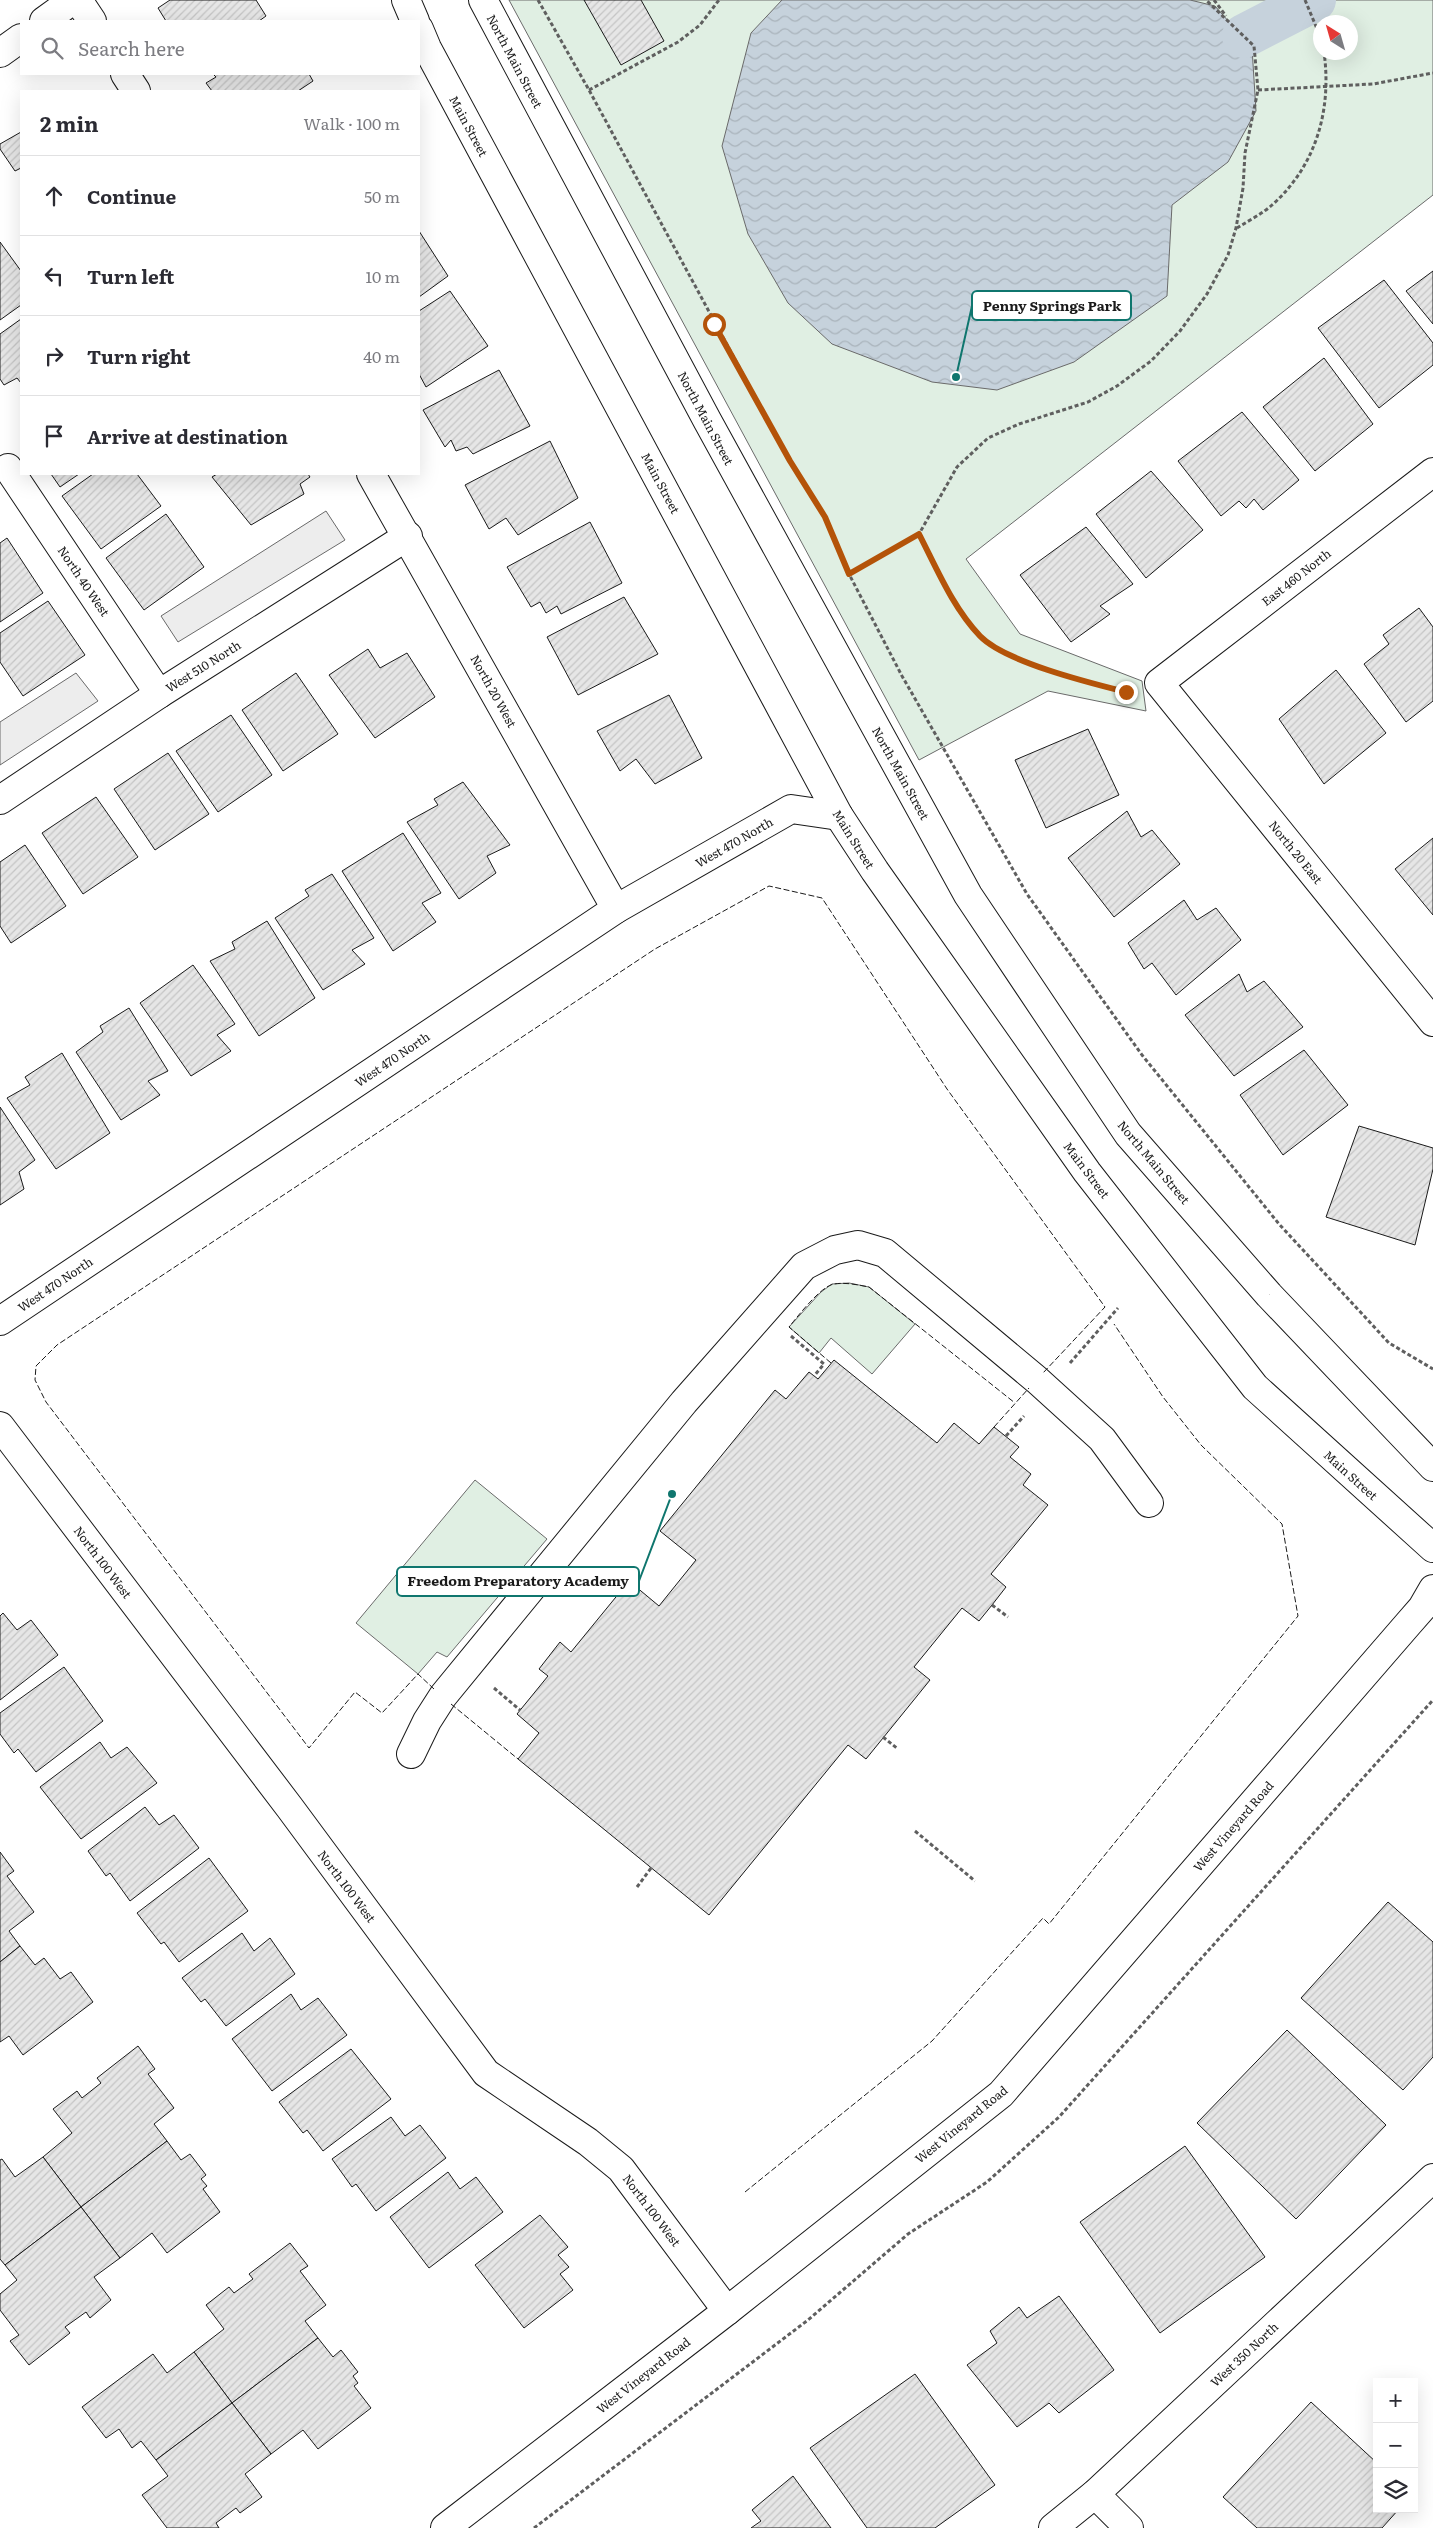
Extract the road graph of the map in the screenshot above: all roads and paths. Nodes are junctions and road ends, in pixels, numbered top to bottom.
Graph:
1 (73, 0) edge
2 (78, 0) edge
3 (406, 0) edge
4 (483, 0) edge
5 (538, 0) edge
6 (719, 0) edge
7 (1206, 0) edge
8 (1214, 0) edge
9 (1305, 0) edge
10 (1313, 19) edge
11 (45, 20) edge
12 (91, 20) edge
13 (416, 20) edge
14 (1230, 22) junction
15 (420, 32) edge
16 (20, 39) edge
17 (0, 53) edge
18 (1325, 60) edge
19 (1433, 73) edge
20 (126, 75) edge
21 (1327, 88) junction
22 (135, 90) edge
23 (590, 90) junction
24 (1258, 90) junction
25 (1236, 228) junction
26 (8, 468) dead end
27 (1433, 472) edge
28 (372, 475) edge
29 (919, 534) junction
30 (408, 536) junction
31 (849, 574) junction
32 (1159, 683) joint
33 (1126, 692) dead end
34 (159, 694) junction
35 (0, 800) edge
36 (839, 816) junction
37 (616, 909) junction
38 (1433, 1022) edge
39 (1118, 1308) dead end
40 (0, 1321) edge
41 (788, 1334) dead end
42 (1068, 1366) dead end
43 (1433, 1369) edge
44 (814, 1376) dead end
45 (1024, 1415) dead end
46 (0, 1426) edge
47 (1006, 1436) dead end
48 (1433, 1467) edge
49 (1148, 1502) dead end
50 (1433, 1548) edge
51 (1433, 1589) edge
52 (992, 1605) dead end
53 (1008, 1617) dead end
54 (488, 1683) dead end
55 (520, 1710) dead end
56 (884, 1737) dead end
57 (898, 1749) dead end
58 (411, 1754) dead end
59 (915, 1831) dead end
60 (651, 1868) dead end
61 (975, 1881) dead end
62 (637, 1887) dead end
63 (1433, 2178) edge
64 (727, 2311) junction
65 (1095, 2494) junction
66 (445, 2528) edge
67 (1054, 2528) edge
68 (1129, 2528) edge

1 - 11 street
2 - 12 street
3 - 13 street
4 - 48 street, North Main Street
5 - 23 path
6 - 23 path
7 - 14 path
8 - 14 path
9 - 10 path
14 - 24 path
15 - 36 street, Main Street
16 - 17 street
18 - 21 path
19 - 21 path
20 - 22 street
21 - 24 path
21 - 25 path
23 - 31 path
24 - 25 path
25 - 29 path
26 - 34 street, North 40 West
27 - 32 street, East 460 North
28 - 30 street, North 20 West
29 - 31 path
29 - 33 path
30 - 34 street, West 510 North
30 - 37 street, North 20 West
31 - 43 path
32 - 38 street, North 20 East
34 - 35 street, West 510 North
36 - 37 street, West 470 North
36 - 50 street, Main Street
37 - 40 street, West 470 North
39 - 42 path
41 - 44 path
45 - 47 path
46 - 64 street, North 100 West
49 - 58 street
51 - 64 street, West Vineyard Road
52 - 53 path
54 - 55 path
56 - 57 path
59 - 61 path
60 - 62 path
63 - 65 street, West 350 North
64 - 66 street, West Vineyard Road
65 - 67 street, West 350 North
65 - 68 street

